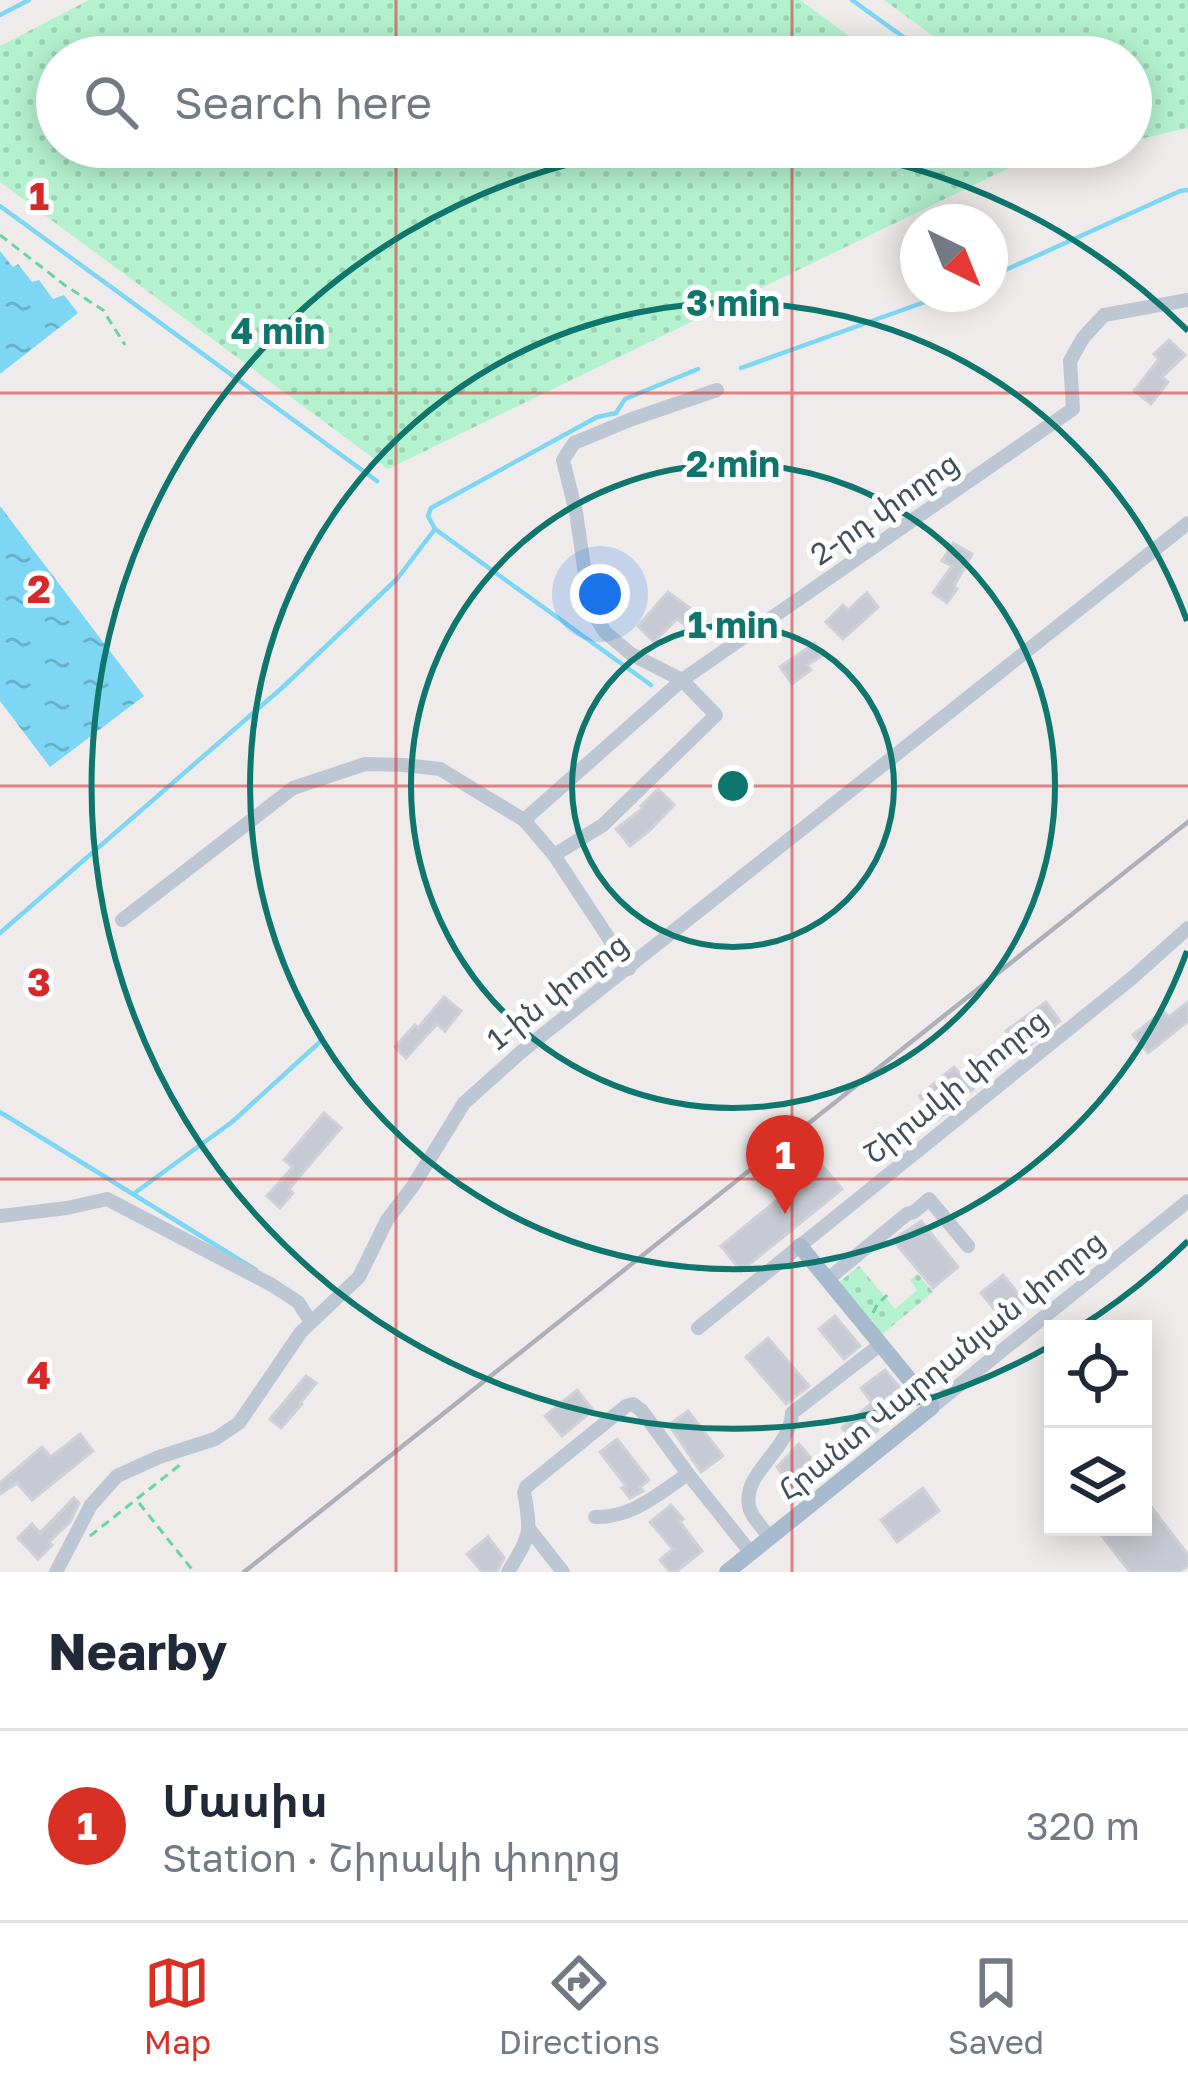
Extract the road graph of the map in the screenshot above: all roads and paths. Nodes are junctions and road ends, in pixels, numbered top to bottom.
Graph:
1 (0, 235) edge
2 (1188, 300) edge
3 (125, 345) dead end
4 (718, 390) dead end
5 (1188, 523) edge
6 (682, 680) junction
7 (524, 820) junction
8 (554, 855) junction
9 (122, 920) dead end
10 (1188, 928) edge
11 (629, 969) junction
12 (1188, 1201) edge
13 (0, 1216) edge
14 (800, 1246) junction
15 (968, 1246) dead end
16 (827, 1280) junction
17 (887, 1295) dead end
18 (310, 1322) junction
19 (698, 1328) dead end
20 (876, 1339) junction
21 (932, 1407) junction
22 (190, 1447) junction
23 (688, 1474) junction
24 (137, 1500) junction
25 (595, 1517) dead end
26 (530, 1530) junction
27 (770, 1538) junction
28 (73, 1541) junction
29 (751, 1553) junction
30 (56, 1572) edge
31 (194, 1572) edge
32 (508, 1572) edge
33 (563, 1572) edge
34 (728, 1572) edge

1 - 3 path
2 - 6 street, 2-րդ փողոց
4 - 6 street
5 - 11 street, 1-ին փողոց
6 - 7 street, 2-րդ փողոց
6 - 8 street
7 - 8 street
7 - 9 street
8 - 11 street
10 - 14 street, Շիրակի փողոց
11 - 18 street, 1-ին փողոց
12 - 21 street, Հրանտ Վարդանյան փողոց
13 - 18 street
14 - 16 main road
14 - 19 street, Շիրակի փողոց
15 - 16 street
16 - 20 main road
17 - 20 path
18 - 22 street, 1-ին փողոց
20 - 21 main road
20 - 27 street
21 - 27 main road, Հրանտ Վարդանյան փողոց
22 - 24 path
22 - 28 street, 1-ին փողոց
23 - 25 street
23 - 26 street
23 - 29 street
24 - 28 path
24 - 31 path
26 - 32 street
26 - 33 street
27 - 29 main road, Հրանտ Վարդանյան փողոց
28 - 30 street, 1-ին փողոց
29 - 34 main road, Հրանտ Վարդանյան փողոց

